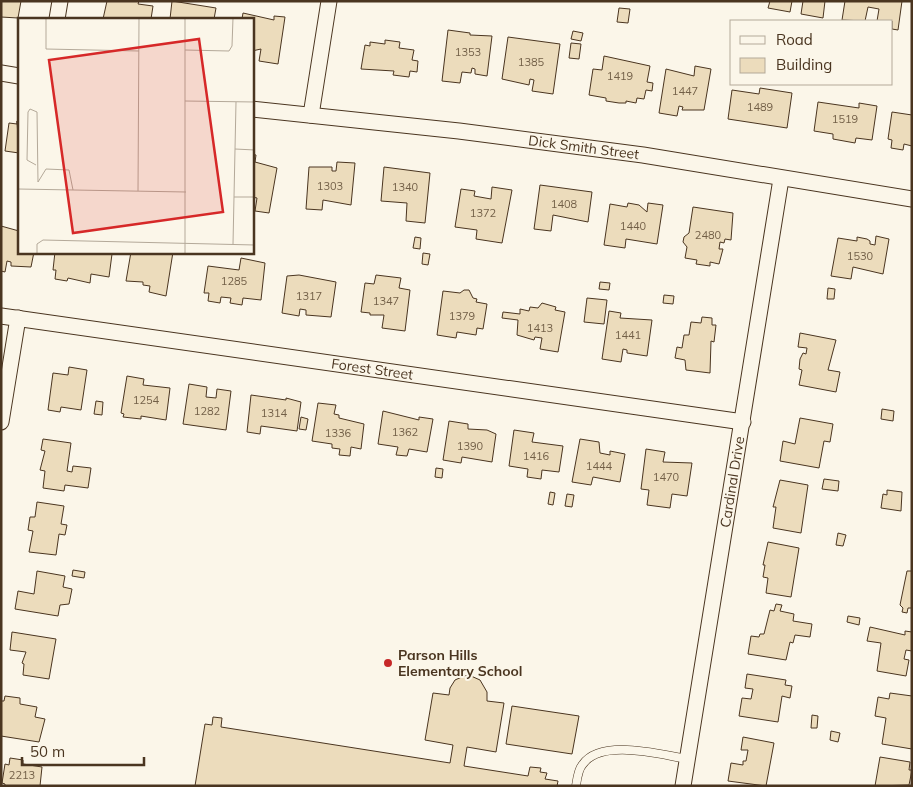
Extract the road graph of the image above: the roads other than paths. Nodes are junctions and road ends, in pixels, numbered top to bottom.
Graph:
1 (60, 1) edge
2 (329, 1) edge
3 (57, 18) edge
4 (1, 73) edge
5 (18, 76) edge
6 (254, 109) edge
7 (311, 115) junction
8 (781, 179) junction
9 (912, 199) edge
10 (1, 316) edge
11 (18, 318) junction
12 (1, 422) edge
13 (743, 422) junction
14 (688, 760) junction
15 (576, 786) edge
16 (683, 786) edge

1 - 3 street
2 - 7 street
4 - 5 street
6 - 7 street, Dick Smith Street
7 - 8 street, Dick Smith Street
8 - 9 street, Dick Smith Street
8 - 13 street, Cardinal Drive
10 - 11 street, Forest Street
11 - 12 street
11 - 13 street, Forest Street
13 - 14 street, Cardinal Drive
14 - 15 lane
14 - 16 street, Cardinal Drive

